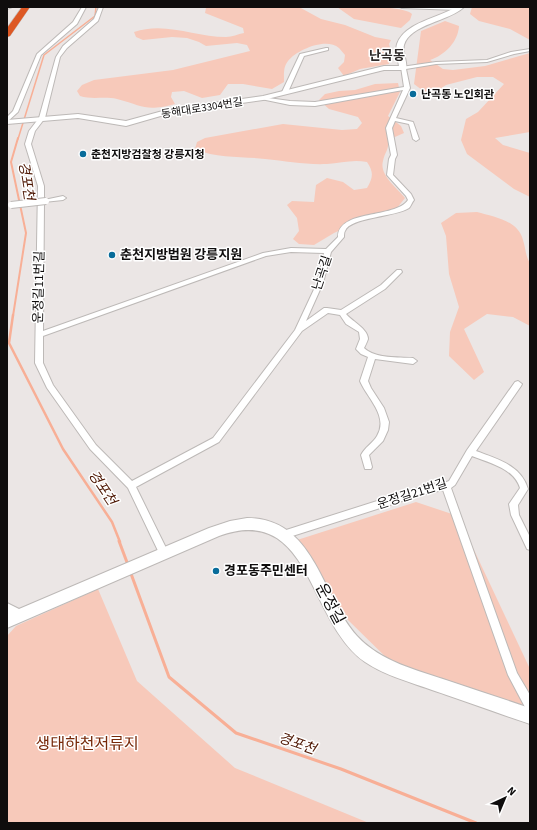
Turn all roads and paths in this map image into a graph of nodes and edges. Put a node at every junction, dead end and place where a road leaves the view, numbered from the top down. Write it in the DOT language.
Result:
graph roads {
  1 [pos="21,7"];
  2 [pos="26,7"];
  3 [pos="84,7"];
  4 [pos="101,7"];
  5 [pos="402,7"];
  6 [pos="459,8"];
  7 [pos="7,26"];
  8 [pos="7,34"];
  9 [pos="326,49"];
  10 [pos="530,50"];
  11 [pos="403,68"];
  12 [pos="407,88"];
  13 [pos="285,92"];
  14 [pos="263,98"];
  15 [pos="409,115"];
  16 [pos="42,118"];
  17 [pos="393,119"];
  18 [pos="9,121"];
  19 [pos="406,121"];
  20 [pos="416,138"];
  21 [pos="63,198"];
  22 [pos="9,205"];
  23 [pos="328,251"];
  24 [pos="399,272"];
  25 [pos="342,313"];
  26 [pos="298,331"];
  27 [pos="38,335"];
  28 [pos="372,356"];
  29 [pos="413,361"];
  30 [pos="518,384"];
  31 [pos="470,452"];
  32 [pos="368,467"];
  33 [pos="131,486"];
  34 [pos="446,486"];
  35 [pos="283,535"];
  36 [pos="530,546"];
  37 [pos="160,555"];
  38 [pos="10,618"];
  39 [pos="530,705"];
  40 [pos="530,716"];
  1 -- 7 [label="highway"];
  2 -- 8 [label="highway"];
  3 -- 18 [label="street"];
  4 -- 16 [label="street, 운정길11번길"];
  5 -- 6 [label="street"];
  6 -- 11 [label="street"];
  9 -- 13 [label="street"];
  10 -- 11 [label="street"];
  11 -- 12 [label="street"];
  11 -- 13 [label="street, 동해대로3304번길"];
  12 -- 14 [label="street"];
  12 -- 17 [label="street, 난곡길"];
  13 -- 14 [label="street, 동해대로3304번길"];
  14 -- 16 [label="street, 동해대로3304번길"];
  15 -- 19 [label="street"];
  16 -- 18 [label="street, 동해대로3304번길"];
  16 -- 27 [label="street, 운정길11번길"];
  17 -- 19 [label="street"];
  17 -- 23 [label="street, 난곡길"];
  19 -- 20 [label="street"];
  21 -- 22 [label="street, bridge"];
  23 -- 26 [label="street, 난곡길"];
  23 -- 27 [label="street"];
  24 -- 25 [label="street"];
  25 -- 26 [label="street"];
  25 -- 28 [label="street"];
  26 -- 33 [label="street, 난곡길"];
  27 -- 33 [label="street, 운정길11번길"];
  28 -- 29 [label="street"];
  28 -- 32 [label="street"];
  30 -- 31 [label="street, 운정길21번길"];
  31 -- 34 [label="street, 운정길21번길"];
  31 -- 36 [label="street"];
  33 -- 37 [label="street, 운정길11번길"];
  34 -- 35 [label="street, 운정길21번길"];
  34 -- 39 [label="street"];
  35 -- 37 [label="street, 운정길"];
  35 -- 40 [label="street, 운정길"];
  37 -- 38 [label="street, 운정길"];
}
